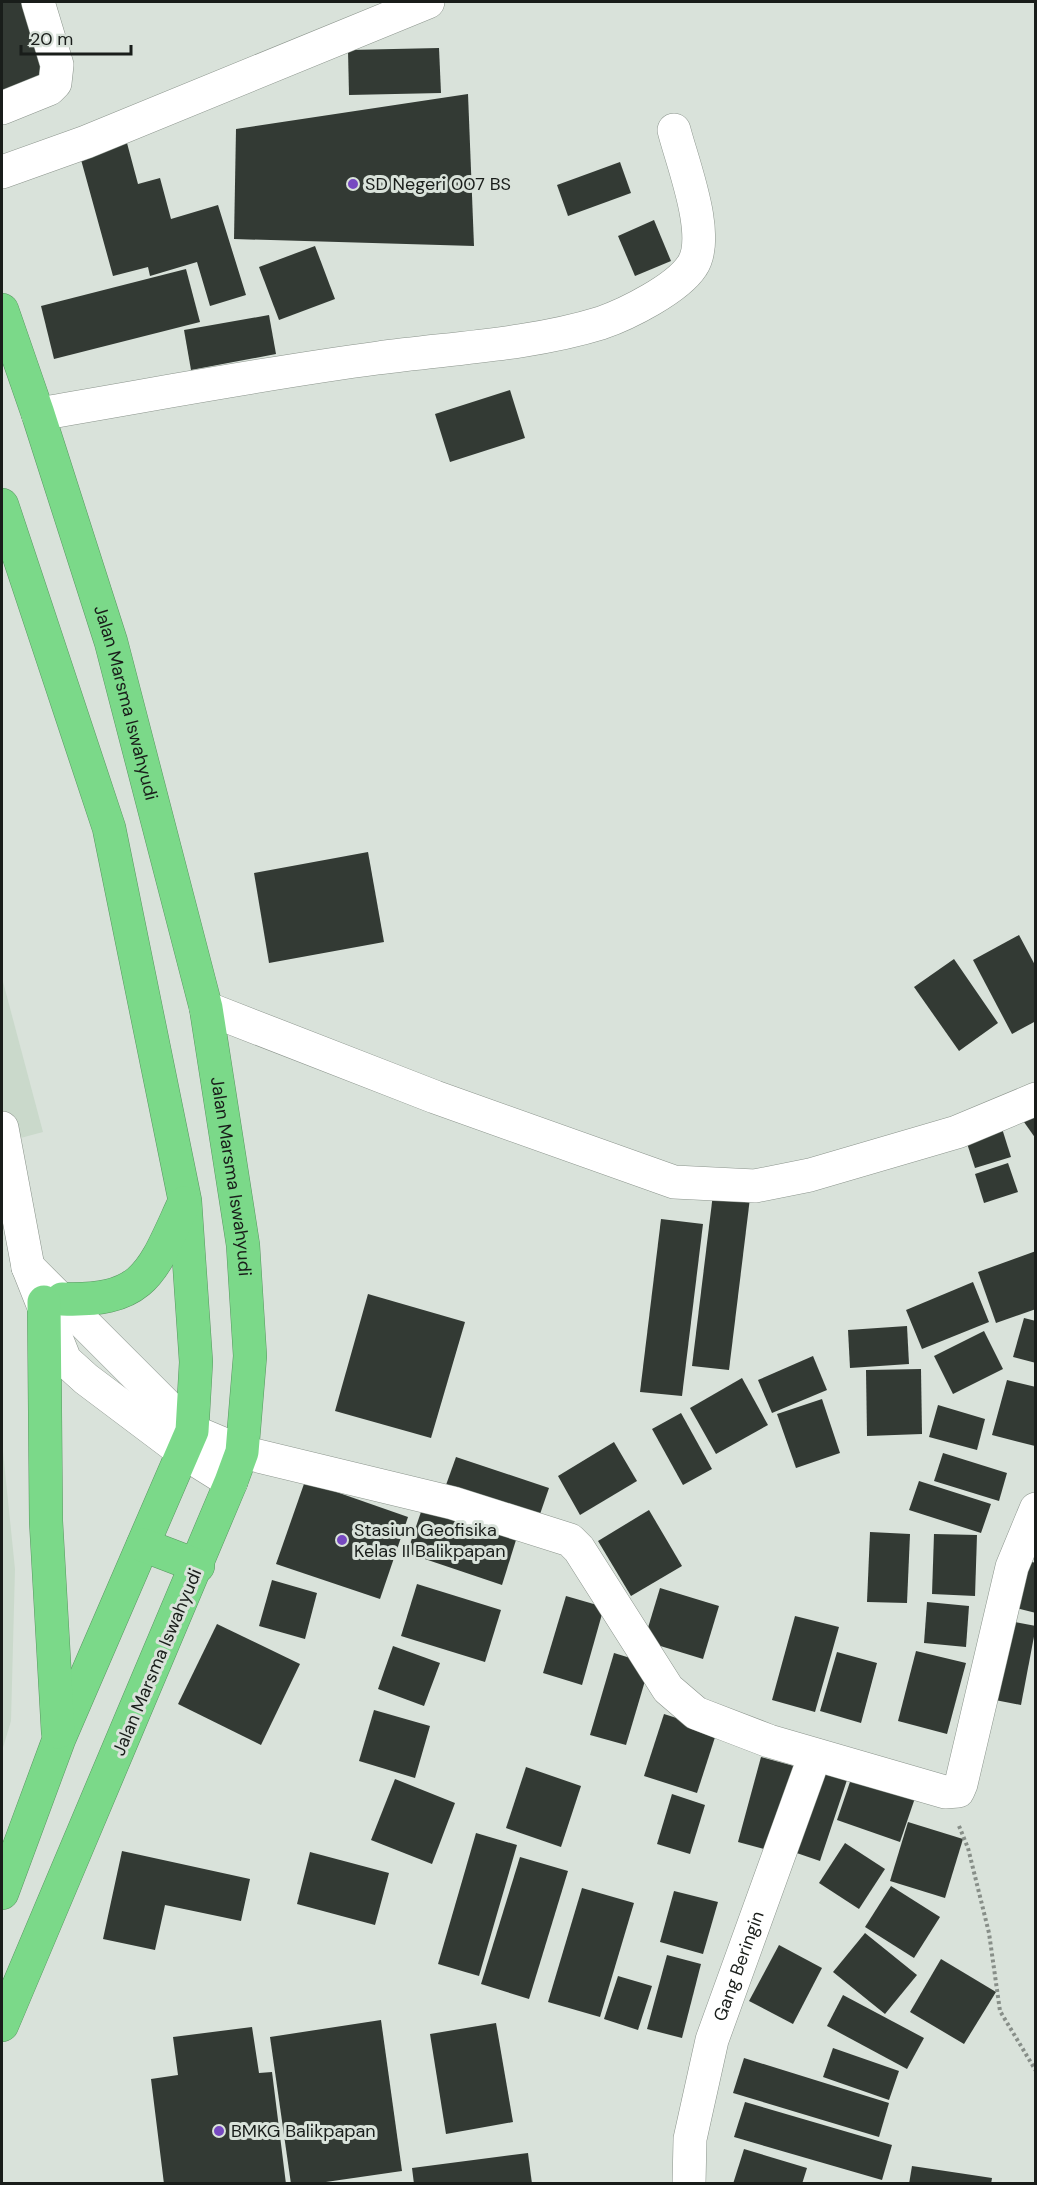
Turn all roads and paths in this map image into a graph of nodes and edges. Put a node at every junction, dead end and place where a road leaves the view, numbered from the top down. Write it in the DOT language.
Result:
graph roads {
  1 [pos="38,2"];
  2 [pos="428,2"];
  3 [pos="2,108"];
  4 [pos="674,130"];
  5 [pos="2,172"];
  6 [pos="2,310"];
  7 [pos="38,414"];
  8 [pos="2,505"];
  9 [pos="206,1008"];
  10 [pos="1035,1099"];
  11 [pos="2,1128"];
  12 [pos="185,1201"];
  13 [pos="53,1301"];
  14 [pos="188,1441"];
  15 [pos="237,1467"];
  16 [pos="1035,1509"];
  17 [pos="143,1545"];
  18 [pos="198,1566"];
  19 [pos="59,1739"];
  20 [pos="815,1755"];
  21 [pos="945,1792"];
  22 [pos="2,1893"];
  23 [pos="2,2025"];
  24 [pos="1035,2071"];
  25 [pos="689,2184"];
  1 -- 3 [label="street"];
  2 -- 5 [label="street"];
  4 -- 7 [label="street"];
  6 -- 7 [label="highway, Jalan Marsma Iswahyudi"];
  7 -- 9 [label="highway, Jalan Marsma Iswahyudi"];
  8 -- 12 [label="highway"];
  9 -- 10 [label="street"];
  9 -- 15 [label="highway, Jalan Marsma Iswahyudi"];
  11 -- 13 [label="street"];
  12 -- 13 [label="highway"];
  12 -- 14 [label="highway"];
  13 -- 14 [label="street"];
  13 -- 19 [label="highway"];
  14 -- 15 [label="street"];
  14 -- 17 [label="highway"];
  15 -- 18 [label="highway, Jalan Marsma Iswahyudi"];
  15 -- 20 [label="street"];
  16 -- 21 [label="street"];
  17 -- 18 [label="highway"];
  17 -- 19 [label="highway"];
  18 -- 23 [label="highway, Jalan Marsma Iswahyudi"];
  19 -- 22 [label="highway"];
  20 -- 21 [label="street"];
  20 -- 25 [label="street, Gang Beringin"];
  21 -- 24 [label="path"];
}
